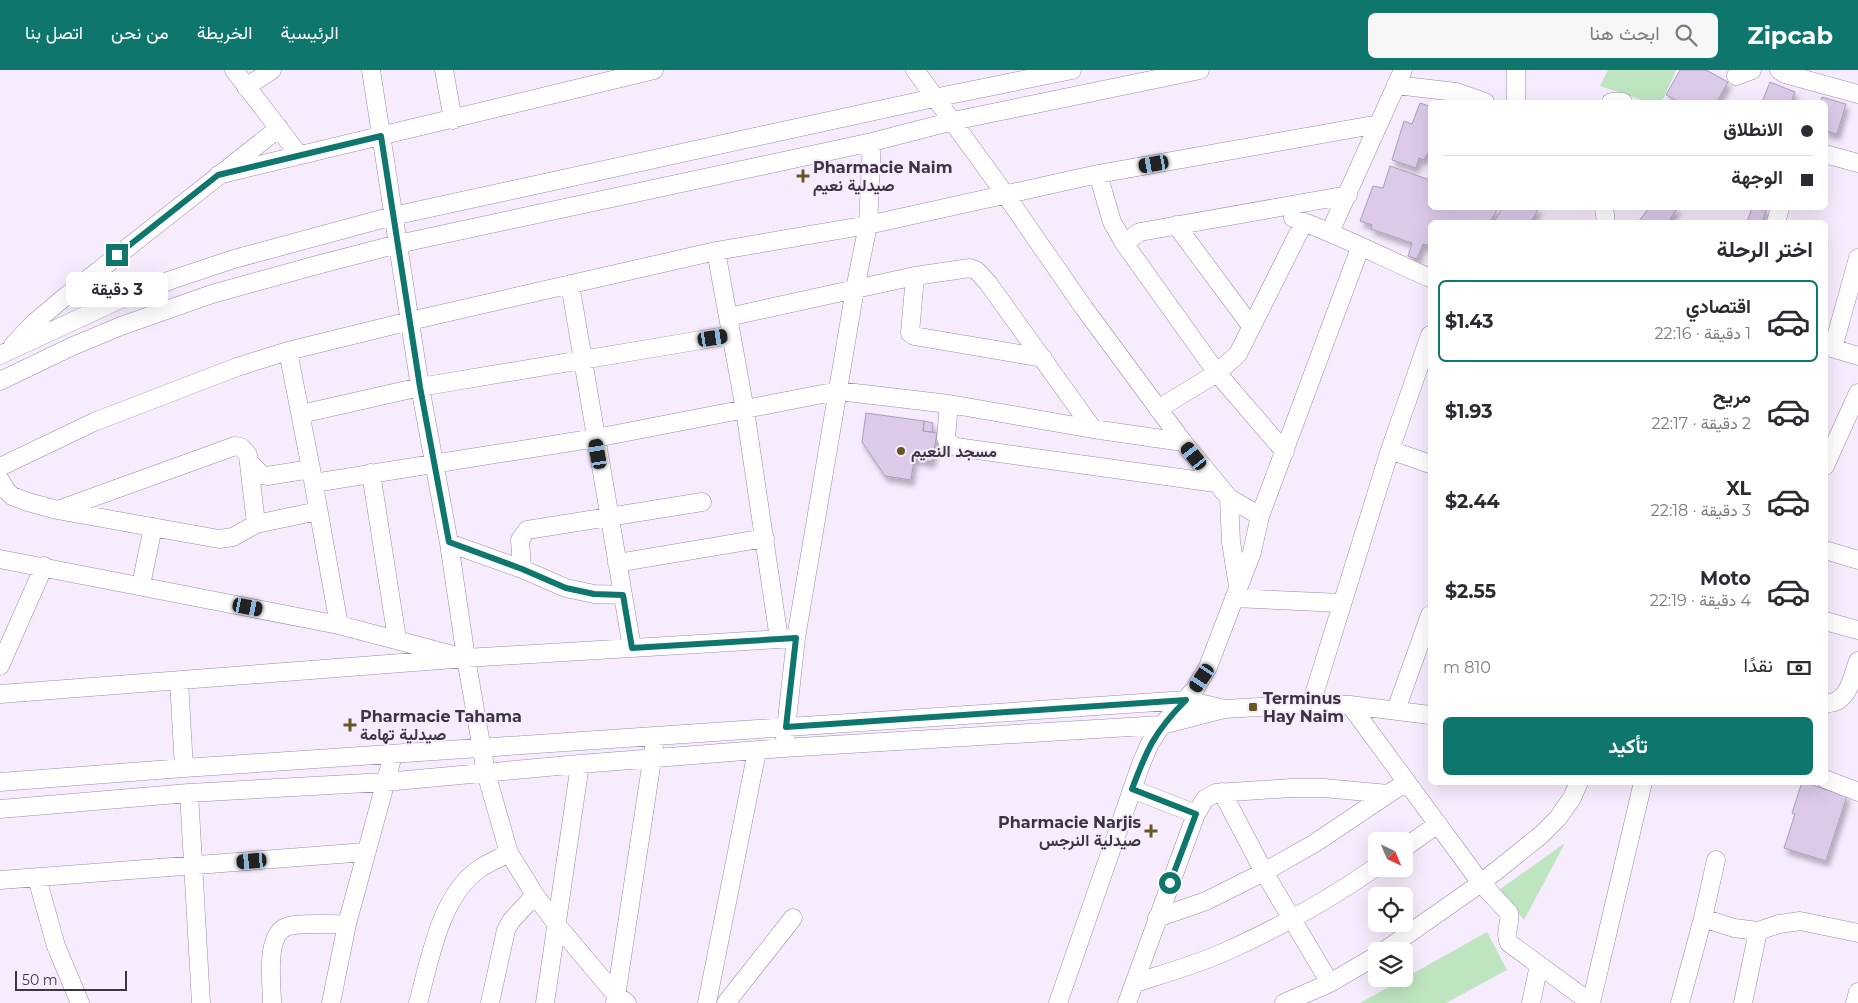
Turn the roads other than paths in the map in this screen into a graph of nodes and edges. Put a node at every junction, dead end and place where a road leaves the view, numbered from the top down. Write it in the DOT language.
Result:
graph roads {
  1 [pos="234,70"];
  2 [pos="272,70"];
  3 [pos="371,70"];
  4 [pos="444,70"];
  5 [pos="654,70"];
  6 [pos="915,70"];
  7 [pos="1072,70"];
  8 [pos="1200,70"];
  9 [pos="1516,70"];
  10 [pos="1779,70"];
  11 [pos="1810,75"];
  12 [pos="599,76"];
  13 [pos="1399,77"];
  14 [pos="246,86"];
  15 [pos="1858,94"];
  16 [pos="934,98"];
  17 [pos="1479,100"];
  18 [pos="1516,100"];
  19 [pos="453,120"];
  20 [pos="953,122"];
  21 [pos="1379,124"];
  22 [pos="279,128"];
  23 [pos="381,136"];
  24 [pos="872,142"];
  25 [pos="299,155"];
  26 [pos="1828,155"];
  27 [pos="1858,163"];
  28 [pos="1098,174"];
  29 [pos="218,175"];
  30 [pos="1005,194"];
  31 [pos="1348,195"];
  32 [pos="1270,209"];
  33 [pos="393,216"];
  34 [pos="1304,222"];
  35 [pos="868,225"];
  36 [pos="1176,225"];
  37 [pos="1330,232"];
  38 [pos="1124,243"];
  39 [pos="398,244"];
  40 [pos="1360,248"];
  41 [pos="716,251"];
  42 [pos="1858,258"];
  43 [pos="915,276"];
  44 [pos="1428,277"];
  45 [pos="570,284"];
  46 [pos="855,288"];
  47 [pos="728,317"];
  48 [pos="410,321"];
  49 [pos="1252,326"];
  50 [pos="731,336"];
  51 [pos="1428,341"];
  52 [pos="1829,347"];
  53 [pos="288,351"];
  54 [pos="4,353"];
  55 [pos="1858,356"];
  56 [pos="1043,358"];
  57 [pos="584,360"];
  58 [pos="1217,373"];
  59 [pos="0,381"];
  60 [pos="420,387"];
  61 [pos="838,392"];
  62 [pos="1858,393"];
  63 [pos="949,404"];
  64 [pos="1158,409"];
  65 [pos="745,410"];
  66 [pos="301,414"];
  67 [pos="1094,429"];
  68 [pos="596,438"];
  69 [pos="1183,442"];
  70 [pos="1390,450"];
  71 [pos="1285,452"];
  72 [pos="1828,459"];
  73 [pos="249,462"];
  74 [pos="434,462"];
  75 [pos="1428,463"];
  76 [pos="0,467"];
  77 [pos="371,473"];
  78 [pos="313,476"];
  79 [pos="0,480"];
  80 [pos="1216,484"];
  81 [pos="1229,498"];
  82 [pos="702,502"];
  83 [pos="57,510"];
  84 [pos="318,511"];
  85 [pos="1260,516"];
  86 [pos="609,518"];
  87 [pos="256,524"];
  88 [pos="153,527"];
  89 [pos="765,538"];
  90 [pos="449,542"];
  91 [pos="1828,551"];
  92 [pos="0,559"];
  93 [pos="1858,560"];
  94 [pos="618,564"];
  95 [pos="44,566"];
  96 [pos="522,569"];
  97 [pos="141,585"];
  98 [pos="1236,592"];
  99 [pos="623,595"];
  100 [pos="1342,603"];
  101 [pos="1428,621"];
  102 [pos="1828,622"];
  103 [pos="339,625"];
  104 [pos="1858,630"];
  105 [pos="788,638"];
  106 [pos="397,640"];
  107 [pos="632,648"];
  108 [pos="466,658"];
  109 [pos="1858,661"];
  110 [pos="0,666"];
  111 [pos="179,681"];
  112 [pos="0,694"];
  113 [pos="1186,700"];
  114 [pos="1828,703"];
  115 [pos="1310,704"];
  116 [pos="1350,705"];
  117 [pos="1224,709"];
  118 [pos="1396,710"];
  119 [pos="1428,715"];
  120 [pos="1162,725"];
  121 [pos="786,727"];
  122 [pos="656,735"];
  123 [pos="481,748"];
  124 [pos="783,748"];
  125 [pos="757,751"];
  126 [pos="393,755"];
  127 [pos="653,758"];
  128 [pos="580,764"];
  129 [pos="184,768"];
  130 [pos="486,773"];
  131 [pos="1828,780"];
  132 [pos="0,782"];
  133 [pos="385,782"];
  134 [pos="1407,782"];
  135 [pos="1578,785"];
  136 [pos="1642,785"];
  137 [pos="1132,789"];
  138 [pos="1222,792"];
  139 [pos="1858,792"];
  140 [pos="189,793"];
  141 [pos="1388,794"];
  142 [pos="0,809"];
  143 [pos="1196,814"];
  144 [pos="1438,824"];
  145 [pos="1413,842"];
  146 [pos="366,852"];
  147 [pos="509,852"];
  148 [pos="1716,860"];
  149 [pos="194,866"];
  150 [pos="1264,872"];
  151 [pos="1368,873"];
  152 [pos="37,878"];
  153 [pos="0,880"];
  154 [pos="1481,883"];
  155 [pos="535,896"];
  156 [pos="794,918"];
  157 [pos="1157,918"];
  158 [pos="1703,918"];
  159 [pos="1291,919"];
  160 [pos="347,924"];
  161 [pos="557,925"];
  162 [pos="1758,931"];
  163 [pos="1858,933"];
  164 [pos="1397,942"];
  165 [pos="1368,961"];
  166 [pos="1540,965"];
  167 [pos="1134,983"];
  168 [pos="1330,983"];
  169 [pos="1858,992"];
  170 [pos="619,1000"];
  171 [pos="80,1003"];
  172 [pos="201,1003"];
  173 [pos="272,1003"];
  174 [pos="331,1003"];
  175 [pos="418,1003"];
  176 [pos="490,1003"];
  177 [pos="545,1003"];
  178 [pos="707,1003"];
  179 [pos="726,1003"];
  180 [pos="1058,1003"];
  181 [pos="1127,1003"];
  182 [pos="1284,1003"];
  183 [pos="1531,1003"];
  184 [pos="1591,1003"];
  185 [pos="1680,1003"];
  186 [pos="1743,1003"];
  187 [pos="1855,1003"];
  1 -- 14 [label="street"];
  2 -- 14 [label="street"];
  3 -- 23 [label="street"];
  4 -- 19 [label="street"];
  5 -- 12 [label="street"];
  6 -- 16 [label="street"];
  7 -- 16 [label="street"];
  8 -- 20 [label="street"];
  9 -- 18 [label="street"];
  10 -- 11 [label="street"];
  11 -- 15 [label="street"];
  12 -- 19 [label="street"];
  13 -- 17 [label="street"];
  13 -- 21 [label="street"];
  14 -- 22 [label="street"];
  16 -- 20 [label="street"];
  16 -- 33 [label="street"];
  19 -- 23 [label="street"];
  20 -- 24 [label="street"];
  20 -- 30 [label="street"];
  21 -- 28 [label="street"];
  21 -- 31 [label="street"];
  22 -- 25 [label="street"];
  22 -- 29 [label="street"];
  23 -- 25 [label="street"];
  23 -- 33 [label="street"];
  24 -- 35 [label="street"];
  24 -- 39 [label="street"];
  25 -- 29 [label="street"];
  26 -- 27 [label="street"];
  28 -- 30 [label="street"];
  28 -- 38 [label="street"];
  29 -- 54 [label="street"];
  30 -- 35 [label="street"];
  30 -- 64 [label="street"];
  31 -- 32 [label="street"];
  31 -- 37 [label="street"];
  32 -- 34 [label="street"];
  32 -- 36 [label="street"];
  33 -- 39 [label="street"];
  33 -- 54 [label="street"];
  34 -- 37 [label="street"];
  34 -- 49 [label="street"];
  35 -- 41 [label="street"];
  35 -- 46 [label="street"];
  36 -- 38 [label="street"];
  36 -- 49 [label="street"];
  37 -- 40 [label="street"];
  38 -- 58 [label="street"];
  39 -- 48 [label="street"];
  39 -- 59 [label="street"];
  40 -- 44 [label="street"];
  40 -- 71 [label="street"];
  41 -- 45 [label="street"];
  41 -- 47 [label="street"];
  42 -- 52 [label="street"];
  43 -- 46 [label="street"];
  43 -- 56 [label="street"];
  43 -- 56 [label="street"];
  45 -- 48 [label="street"];
  45 -- 57 [label="street"];
  46 -- 47 [label="street"];
  46 -- 61 [label="street"];
  47 -- 50 [label="street"];
  48 -- 53 [label="street"];
  48 -- 60 [label="street"];
  49 -- 58 [label="street"];
  50 -- 57 [label="street"];
  50 -- 65 [label="street"];
  51 -- 70 [label="street"];
  52 -- 55 [label="street"];
  53 -- 66 [label="street"];
  53 -- 76 [label="street"];
  56 -- 67 [label="street"];
  57 -- 60 [label="street"];
  57 -- 68 [label="street"];
  58 -- 64 [label="street"];
  58 -- 71 [label="street"];
  60 -- 66 [label="street"];
  60 -- 74 [label="street"];
  61 -- 63 [label="street"];
  61 -- 65 [label="street"];
  61 -- 105 [label="street"];
  62 -- 72 [label="street"];
  63 -- 67 [label="street"];
  63 -- 80 [label="street"];
  64 -- 69 [label="street"];
  65 -- 68 [label="street"];
  65 -- 89 [label="street"];
  66 -- 78 [label="street"];
  67 -- 69 [label="street"];
  68 -- 74 [label="street"];
  68 -- 86 [label="street"];
  69 -- 80 [label="street"];
  70 -- 75 [label="street"];
  70 -- 100 [label="street"];
  71 -- 85 [label="street"];
  73 -- 78 [label="street"];
  73 -- 83 [label="street"];
  73 -- 87 [label="street"];
  74 -- 77 [label="street"];
  74 -- 90 [label="street"];
  77 -- 78 [label="street"];
  77 -- 106 [label="street"];
  78 -- 84 [label="street"];
  79 -- 83 [label="street"];
  80 -- 81 [label="street"];
  81 -- 85 [label="street"];
  81 -- 98 [label="street"];
  82 -- 86 [label="street"];
  83 -- 88 [label="street"];
  84 -- 87 [label="street"];
  84 -- 103 [label="street"];
  85 -- 98 [label="street"];
  86 -- 94 [label="street"];
  86 -- 96 [label="street"];
  87 -- 88 [label="street"];
  88 -- 97 [label="street"];
  89 -- 94 [label="street"];
  89 -- 105 [label="street"];
  90 -- 96 [label="street"];
  90 -- 108 [label="street"];
  91 -- 93 [label="street"];
  92 -- 95 [label="street"];
  94 -- 99 [label="street"];
  95 -- 97 [label="street"];
  95 -- 110 [label="street"];
  96 -- 99 [label="street"];
  97 -- 103 [label="street"];
  98 -- 100 [label="street"];
  98 -- 113 [label="street"];
  99 -- 107 [label="street"];
  100 -- 115 [label="street"];
  101 -- 118 [label="street"];
  102 -- 104 [label="street"];
  103 -- 106 [label="street"];
  105 -- 107 [label="street"];
  105 -- 121 [label="street"];
  106 -- 108 [label="street"];
  107 -- 108 [label="street"];
  108 -- 111 [label="street"];
  108 -- 123 [label="street"];
  109 -- 114 [label="street"];
  111 -- 112 [label="street"];
  111 -- 129 [label="street"];
  113 -- 117 [label="street"];
  113 -- 120 [label="street"];
  113 -- 121 [label="street"];
  115 -- 116 [label="street"];
  115 -- 117 [label="street"];
  116 -- 118 [label="street"];
  116 -- 134 [label="street"];
  117 -- 120 [label="street"];
  118 -- 119 [label="street"];
  120 -- 124 [label="street"];
  120 -- 137 [label="street"];
  121 -- 122 [label="street"];
  121 -- 124 [label="street"];
  122 -- 123 [label="street"];
  122 -- 127 [label="street"];
  123 -- 126 [label="street"];
  123 -- 130 [label="street"];
  124 -- 125 [label="street"];
  125 -- 127 [label="street"];
  125 -- 178 [label="street"];
  126 -- 129 [label="street"];
  126 -- 133 [label="street"];
  127 -- 128 [label="street"];
  127 -- 170 [label="street"];
  128 -- 130 [label="street"];
  128 -- 161 [label="street"];
  129 -- 132 [label="street"];
  130 -- 133 [label="street"];
  130 -- 147 [label="street"];
  131 -- 139 [label="street"];
  133 -- 140 [label="street"];
  133 -- 146 [label="street"];
  134 -- 141 [label="street"];
  134 -- 144 [label="street"];
  135 -- 154 [label="street"];
  136 -- 184 [label="street"];
  137 -- 143 [label="street"];
  137 -- 180 [label="street"];
  138 -- 141 [label="street"];
  138 -- 143 [label="street"];
  138 -- 150 [label="street"];
  140 -- 142 [label="street"];
  140 -- 149 [label="street"];
  141 -- 150 [label="street"];
  143 -- 157 [label="street"];
  144 -- 145 [label="street"];
  144 -- 154 [label="street"];
  146 -- 149 [label="street"];
  146 -- 160 [label="street"];
  147 -- 155 [label="street"];
  147 -- 175 [label="street"];
  148 -- 158 [label="street"];
  149 -- 152 [label="street"];
  149 -- 172 [label="street"];
  150 -- 157 [label="street"];
  150 -- 159 [label="street"];
  151 -- 159 [label="street"];
  152 -- 153 [label="street"];
  152 -- 171 [label="street"];
  154 -- 164 [label="street"];
  154 -- 166 [label="street"];
  155 -- 161 [label="street"];
  155 -- 176 [label="street"];
  156 -- 179 [label="street"];
  157 -- 167 [label="street"];
  158 -- 162 [label="street"];
  158 -- 185 [label="street"];
  159 -- 167 [label="street"];
  159 -- 168 [label="street"];
  160 -- 173 [label="street"];
  160 -- 174 [label="street"];
  161 -- 170 [label="street"];
  161 -- 177 [label="street"];
  162 -- 163 [label="street"];
  162 -- 186 [label="street"];
  165 -- 168 [label="street"];
  166 -- 183 [label="street"];
  166 -- 184 [label="street"];
  167 -- 181 [label="street"];
  168 -- 182 [label="street"];
  169 -- 187 [label="street"];
}
